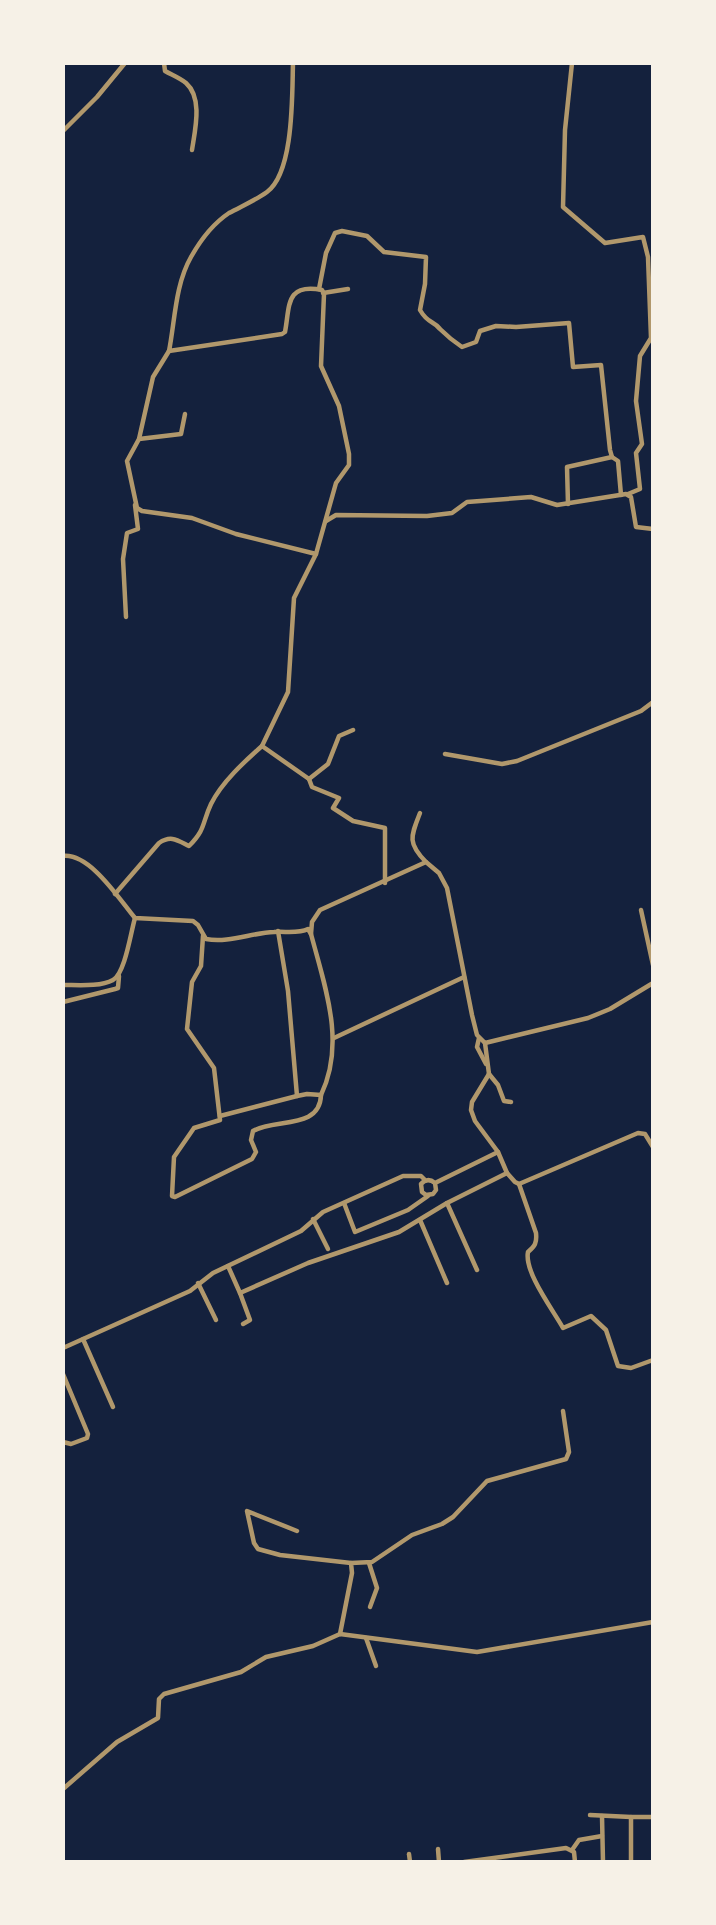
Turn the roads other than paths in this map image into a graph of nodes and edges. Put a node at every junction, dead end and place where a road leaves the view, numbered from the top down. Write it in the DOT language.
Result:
graph roads {
  1 [pos="125,63"];
  2 [pos="164,63"];
  3 [pos="293,63"];
  4 [pos="572,63"];
  5 [pos="63,131"];
  6 [pos="192,149"];
  7 [pos="348,289"];
  8 [pos="321,291"];
  9 [pos="169,351"];
  10 [pos="185,414"];
  11 [pos="139,439"];
  12 [pos="612,457"];
  13 [pos="628,494"];
  14 [pos="621,495"];
  15 [pos="134,501"];
  16 [pos="568,503"];
  17 [pos="326,521"];
  18 [pos="653,529"];
  19 [pos="316,554"];
  20 [pos="126,617"];
  21 [pos="653,702"];
  22 [pos="353,730"];
  23 [pos="262,746"];
  24 [pos="445,754"];
  25 [pos="309,779"];
  26 [pos="420,813"];
  27 [pos="63,856"];
  28 [pos="426,862"];
  29 [pos="385,883"];
  30 [pos="115,894"];
  31 [pos="641,910"];
  32 [pos="135,918"];
  33 [pos="278,931"];
  34 [pos="311,934"];
  35 [pos="203,936"];
  36 [pos="653,965"];
  37 [pos="119,975"];
  38 [pos="464,977"];
  39 [pos="653,984"];
  40 [pos="63,985"];
  41 [pos="63,1002"];
  42 [pos="334,1038"];
  43 [pos="479,1038"];
  44 [pos="485,1043"];
  45 [pos="489,1071"];
  46 [pos="297,1096"];
  47 [pos="321,1096"];
  48 [pos="511,1102"];
  49 [pos="220,1116"];
  50 [pos="653,1147"];
  51 [pos="498,1152"];
  52 [pos="507,1173"];
  53 [pos="425,1181"];
  54 [pos="435,1183"];
  55 [pos="519,1184"];
  56 [pos="428,1196"];
  57 [pos="344,1203"];
  58 [pos="447,1203"];
  59 [pos="313,1219"];
  60 [pos="420,1220"];
  61 [pos="328,1249"];
  62 [pos="228,1266"];
  63 [pos="477,1270"];
  64 [pos="198,1283"];
  65 [pos="447,1283"];
  66 [pos="240,1293"];
  67 [pos="216,1320"];
  68 [pos="243,1324"];
  69 [pos="83,1339"];
  70 [pos="63,1348"];
  71 [pos="653,1360"];
  72 [pos="63,1374"];
  73 [pos="113,1407"];
  74 [pos="563,1411"];
  75 [pos="63,1442"];
  76 [pos="297,1531"];
  77 [pos="351,1563"];
  78 [pos="369,1563"];
  79 [pos="370,1607"];
  80 [pos="653,1622"];
  81 [pos="340,1634"];
  82 [pos="366,1637"];
  83 [pos="376,1666"];
  84 [pos="63,1789"];
  85 [pos="590,1815"];
  86 [pos="603,1816"];
  87 [pos="631,1817"];
  88 [pos="653,1817"];
  89 [pos="602,1836"];
  90 [pos="438,1849"];
  91 [pos="572,1850"];
  92 [pos="409,1854"];
  93 [pos="410,1862"];
  94 [pos="439,1862"];
  95 [pos="464,1862"];
  96 [pos="575,1862"];
  97 [pos="603,1862"];
  98 [pos="632,1862"];
  1 -- 5 [label="street"];
  2 -- 6 [label="street"];
  3 -- 9 [label="street"];
  4 -- 13 [label="street"];
  7 -- 8 [label="street"];
  8 -- 9 [label="street"];
  8 -- 12 [label="street"];
  8 -- 17 [label="street"];
  9 -- 11 [label="street"];
  10 -- 11 [label="street"];
  11 -- 15 [label="street"];
  12 -- 14 [label="street"];
  12 -- 16 [label="street"];
  13 -- 14 [label="street"];
  13 -- 18 [label="street"];
  14 -- 16 [label="street"];
  15 -- 19 [label="street"];
  15 -- 20 [label="street"];
  16 -- 17 [label="street"];
  17 -- 19 [label="street"];
  19 -- 23 [label="street"];
  21 -- 24 [label="street"];
  22 -- 25 [label="street"];
  23 -- 25 [label="street"];
  23 -- 30 [label="street"];
  25 -- 29 [label="street"];
  26 -- 28 [label="street"];
  27 -- 30 [label="street"];
  28 -- 29 [label="street"];
  28 -- 38 [label="street"];
  29 -- 34 [label="street"];
  30 -- 32 [label="street"];
  31 -- 36 [label="street"];
  32 -- 35 [label="street"];
  32 -- 37 [label="street"];
  33 -- 34 [label="street"];
  33 -- 35 [label="street"];
  33 -- 46 [label="street"];
  34 -- 42 [label="street"];
  35 -- 49 [label="street"];
  37 -- 40 [label="street"];
  37 -- 41 [label="street"];
  38 -- 42 [label="street"];
  38 -- 43 [label="street"];
  39 -- 44 [label="street"];
  42 -- 47 [label="street"];
  43 -- 44 [label="street"];
  43 -- 45 [label="street"];
  44 -- 45 [label="street"];
  45 -- 48 [label="street"];
  45 -- 51 [label="street"];
  46 -- 47 [label="street"];
  46 -- 49 [label="street"];
  47 -- 49 [label="street"];
  50 -- 55 [label="street"];
  51 -- 52 [label="street"];
  51 -- 54 [label="street"];
  52 -- 55 [label="street"];
  52 -- 58 [label="street"];
  53 -- 54 [label="street"];
  53 -- 56 [label="street"];
  53 -- 57 [label="street"];
  54 -- 56 [label="street"];
  55 -- 71 [label="street"];
  56 -- 57 [label="street"];
  57 -- 59 [label="street"];
  58 -- 60 [label="street"];
  58 -- 63 [label="street"];
  59 -- 61 [label="street"];
  59 -- 62 [label="street"];
  60 -- 65 [label="street"];
  60 -- 66 [label="street"];
  62 -- 64 [label="street"];
  62 -- 66 [label="street"];
  64 -- 67 [label="street"];
  64 -- 69 [label="street"];
  66 -- 68 [label="street"];
  69 -- 70 [label="street"];
  69 -- 73 [label="street"];
  72 -- 75 [label="street"];
  74 -- 78 [label="street"];
  76 -- 77 [label="street"];
  77 -- 78 [label="street"];
  77 -- 81 [label="street"];
  78 -- 79 [label="street"];
  80 -- 82 [label="street"];
  81 -- 82 [label="street"];
  81 -- 84 [label="street"];
  82 -- 83 [label="street"];
  85 -- 86 [label="street"];
  86 -- 87 [label="street"];
  86 -- 89 [label="street"];
  87 -- 88 [label="street"];
  87 -- 98 [label="street"];
  89 -- 91 [label="street"];
  89 -- 97 [label="street"];
  90 -- 94 [label="street"];
  91 -- 95 [label="street"];
  91 -- 96 [label="street"];
  92 -- 93 [label="street"];
}
